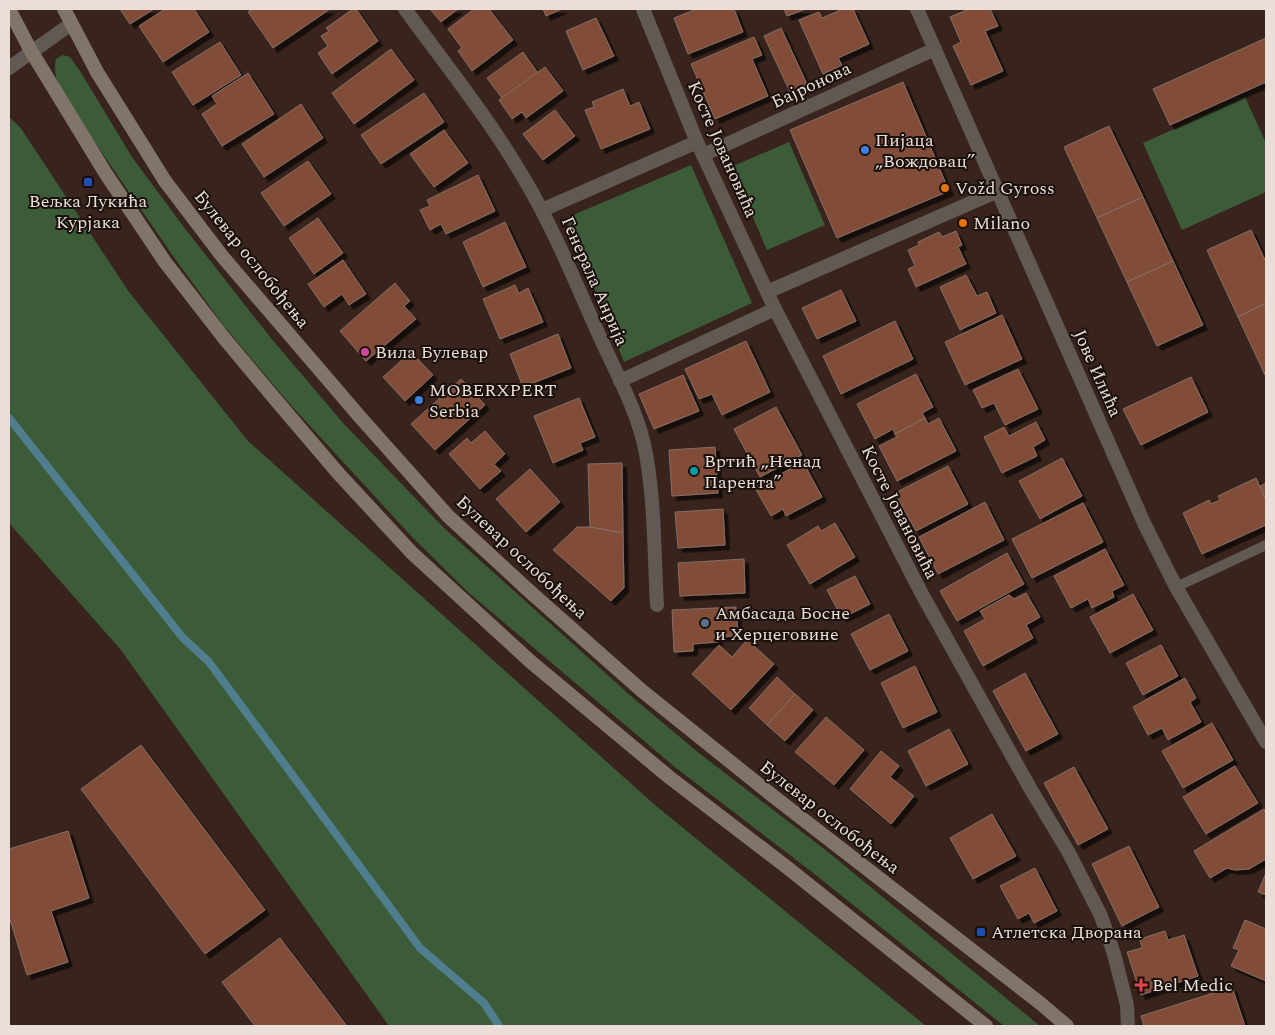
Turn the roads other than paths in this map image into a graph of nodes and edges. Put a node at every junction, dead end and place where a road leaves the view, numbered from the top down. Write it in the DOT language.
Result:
graph roads {
  1 [pos="9,9"];
  2 [pos="64,9"];
  3 [pos="405,9"];
  4 [pos="643,9"];
  5 [pos="917,9"];
  6 [pos="71,24"];
  7 [pos="935,49"];
  8 [pos="31,51"];
  9 [pos="9,68"];
  10 [pos="700,148"];
  11 [pos="998,192"];
  12 [pos="542,210"];
  13 [pos="767,292"];
  14 [pos="775,309"];
  15 [pos="620,381"];
  16 [pos="1266,546"];
  17 [pos="1176,587"];
  18 [pos="656,605"];
  19 [pos="1266,742"];
  20 [pos="986,1026"];
  21 [pos="1067,1026"];
  22 [pos="1128,1026"];
  1 -- 8 [label="main road"];
  2 -- 6 [label="main road, Булевар ослобођења"];
  3 -- 12 [label="street, Генерала Анрија"];
  4 -- 10 [label="street, Косте Јовановића"];
  5 -- 7 [label="street, Јове Илића"];
  6 -- 8 [label="street"];
  6 -- 21 [label="main road, Булевар ослобођења"];
  7 -- 10 [label="street, Бајронова"];
  7 -- 11 [label="street, Јове Илића"];
  8 -- 9 [label="street"];
  8 -- 20 [label="main road"];
  10 -- 12 [label="street, Бајронова"];
  10 -- 13 [label="street, Косте Јовановића"];
  11 -- 13 [label="street"];
  11 -- 17 [label="street, Јове Илића"];
  12 -- 15 [label="street, Генерала Анрија"];
  13 -- 14 [label="street, Косте Јовановића"];
  14 -- 15 [label="street"];
  14 -- 22 [label="street, Косте Јовановића"];
  15 -- 18 [label="street, Генерала Анрија"];
  16 -- 17 [label="lane"];
  17 -- 19 [label="street, Јове Илића"];
}
